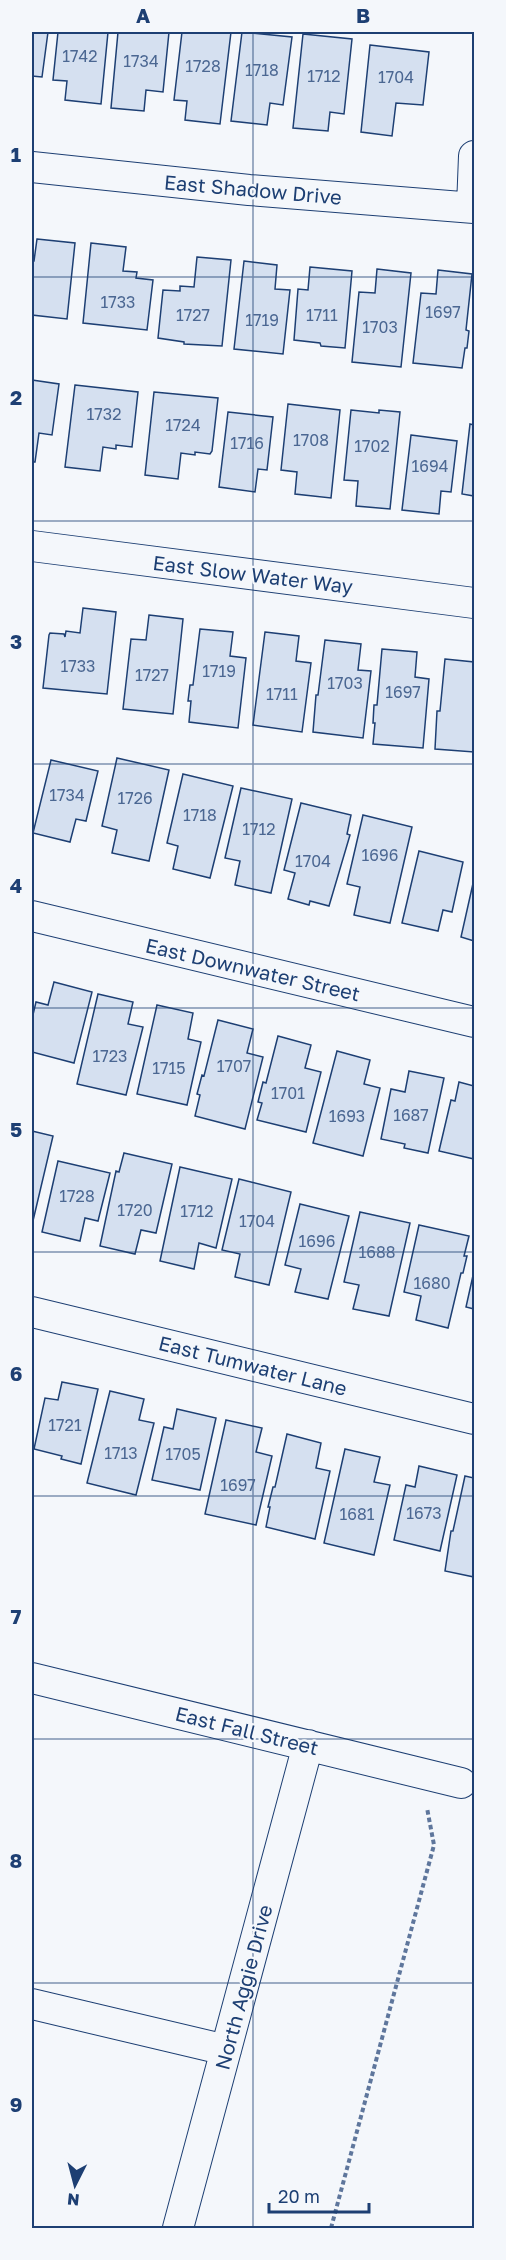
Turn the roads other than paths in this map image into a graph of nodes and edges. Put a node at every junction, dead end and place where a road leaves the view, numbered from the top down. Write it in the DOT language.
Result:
graph roads {
  1 [pos="474,156"];
  2 [pos="32,167"];
  3 [pos="473,208"];
  4 [pos="32,546"];
  5 [pos="474,603"];
  6 [pos="32,916"];
  7 [pos="474,1022"];
  8 [pos="32,1312"];
  9 [pos="474,1419"];
  10 [pos="32,1678"];
  11 [pos="308,1745"];
  12 [pos="462,1784"];
  13 [pos="32,2004"];
  14 [pos="226,2050"];
  15 [pos="177,2229"];
  1 -- 3 [label="street"];
  2 -- 3 [label="street, East Shadow Drive"];
  4 -- 5 [label="street, East Slow Water Way"];
  6 -- 7 [label="street, East Downwater Street"];
  8 -- 9 [label="street, East Tumwater Lane"];
  10 -- 11 [label="street, East Fall Street"];
  11 -- 12 [label="street, East Fall Street"];
  11 -- 14 [label="street, North Aggie Drive"];
  13 -- 14 [label="street"];
  14 -- 15 [label="street, North Aggie Drive"];
}
